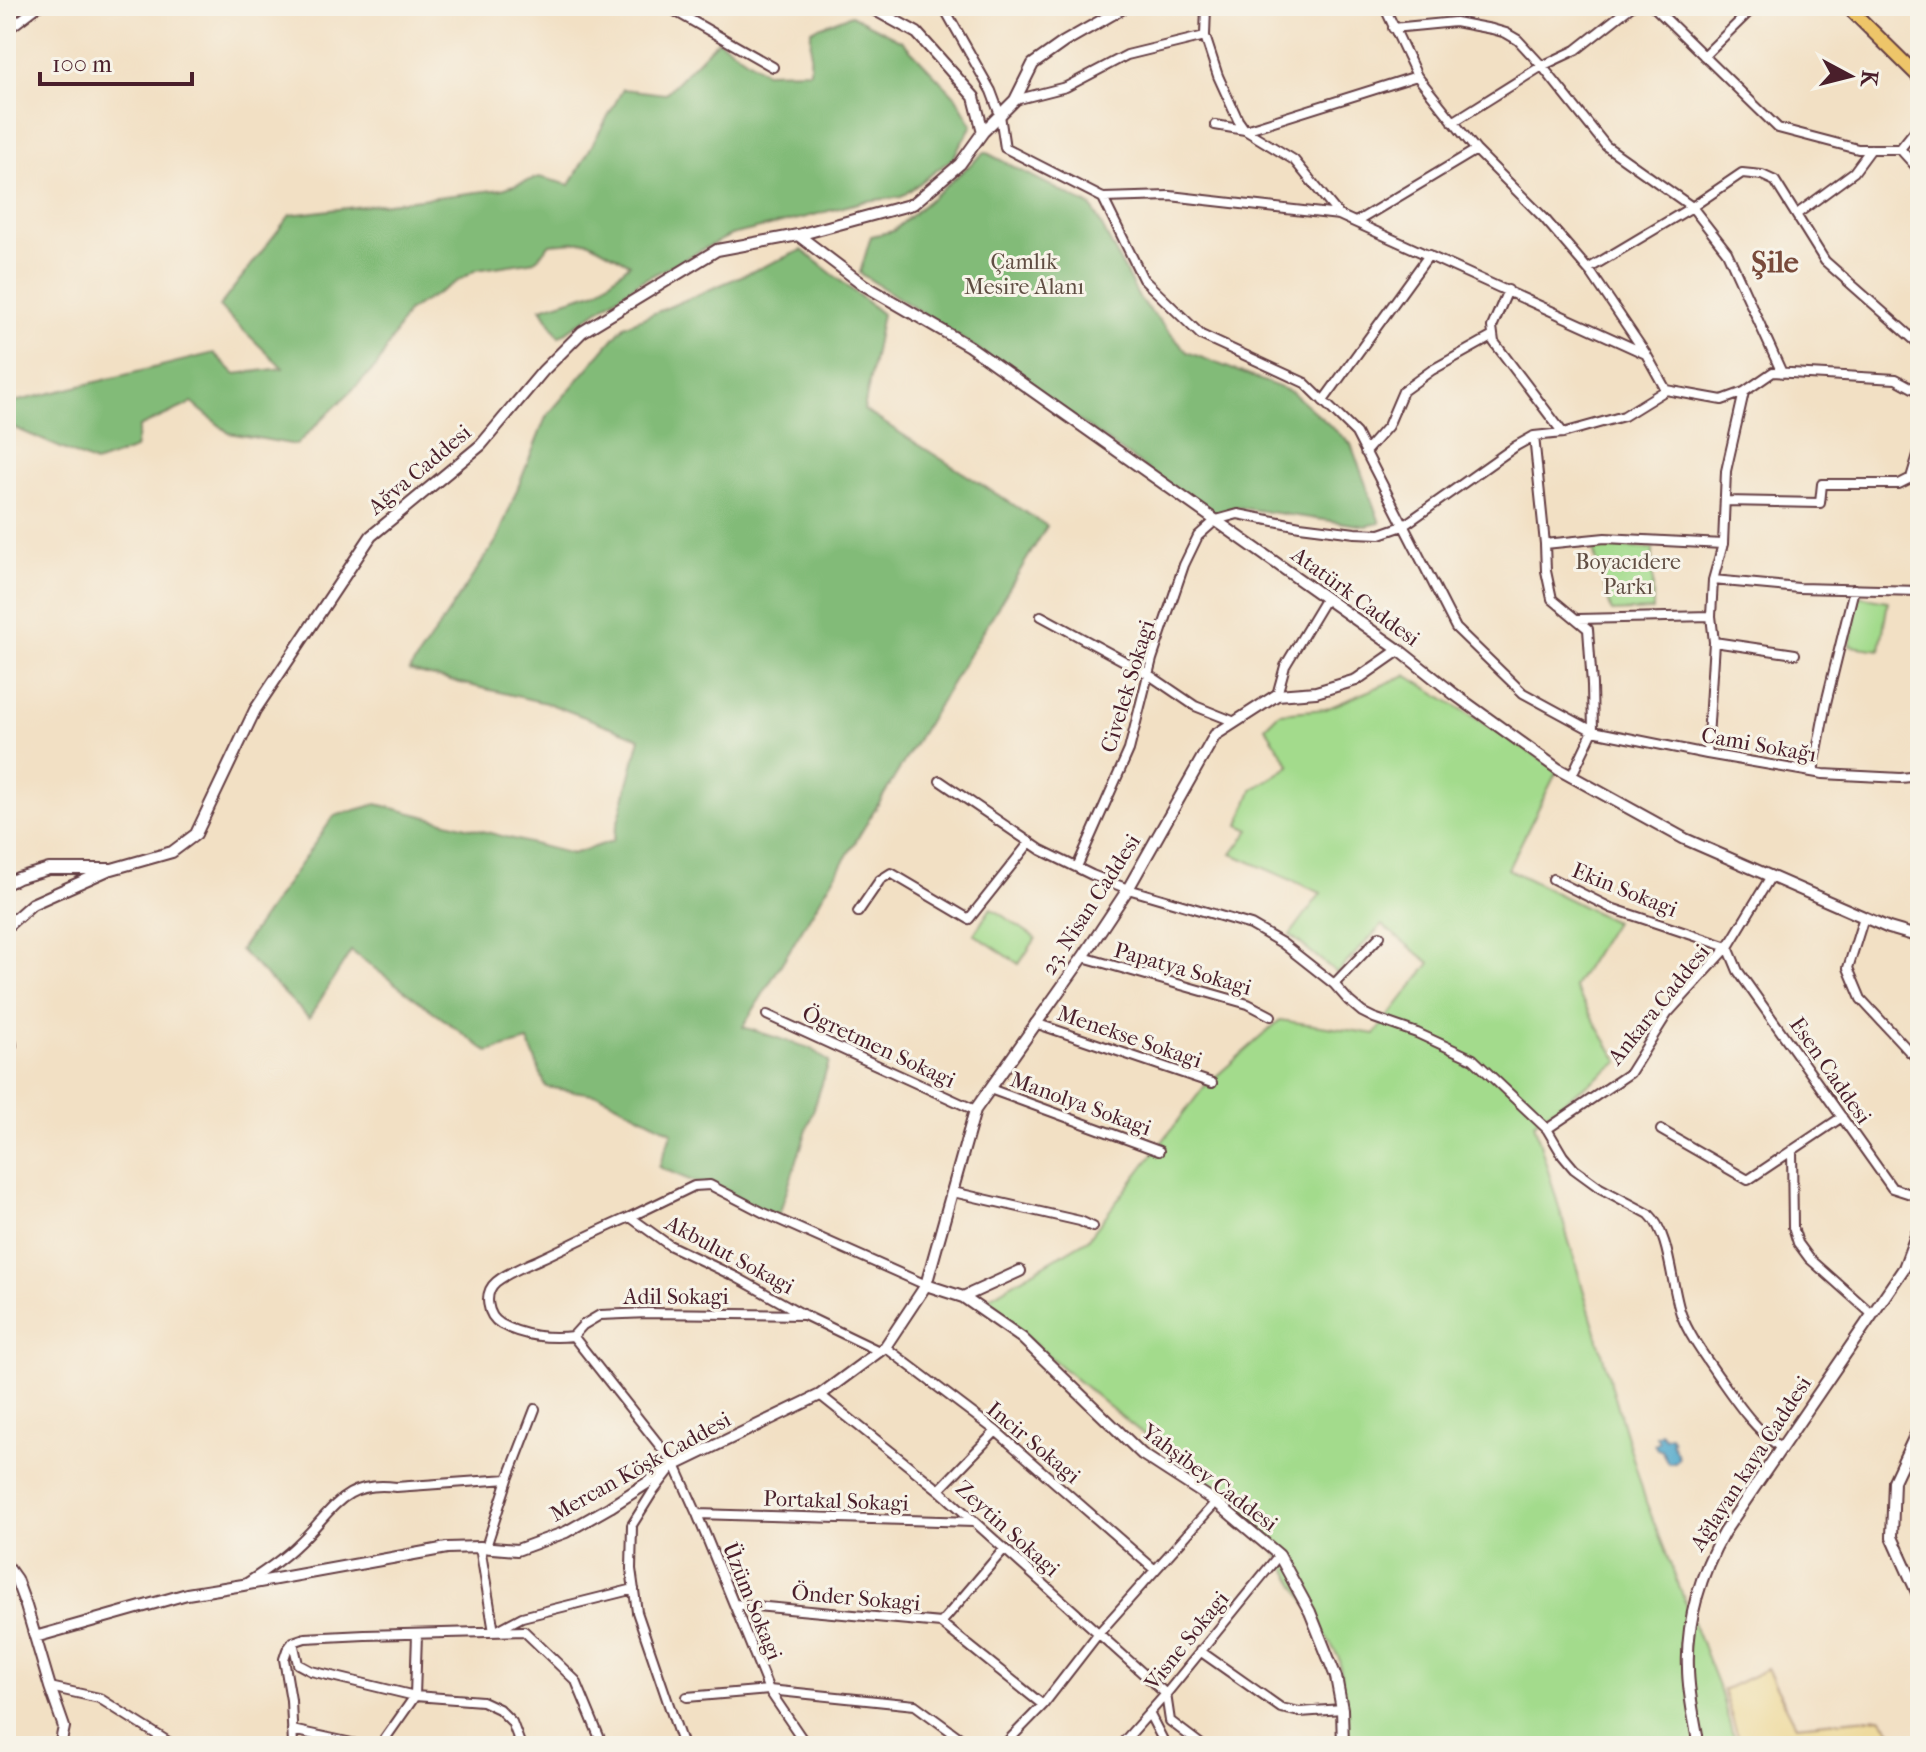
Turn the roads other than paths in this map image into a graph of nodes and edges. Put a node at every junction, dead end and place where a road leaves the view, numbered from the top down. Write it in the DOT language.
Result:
graph roads {
  1 [pos="39,6"];
  2 [pos="666,6"];
  3 [pos="868,6"];
  4 [pos="943,6"];
  5 [pos="1127,6"];
  6 [pos="1206,6"];
  7 [pos="1384,6"];
  8 [pos="1632,6"];
  9 [pos="1653,6"];
  10 [pos="1755,6"];
  11 [pos="1847,6"];
  12 [pos="1393,28"];
  13 [pos="6,31"];
  14 [pos="1205,36"];
  15 [pos="1704,56"];
  16 [pos="1542,66"];
  17 [pos="773,67"];
  18 [pos="1417,76"];
  19 [pos="1920,78"];
  20 [pos="1015,100"];
  21 [pos="1000,115"];
  22 [pos="1453,122"];
  23 [pos="1920,124"];
  24 [pos="1215,125"];
  25 [pos="1245,130"];
  26 [pos="983,132"];
  27 [pos="1871,149"];
  28 [pos="1900,149"];
  29 [pos="1476,150"];
  30 [pos="1920,171"];
  31 [pos="1103,198"];
  32 [pos="1692,207"];
  33 [pos="1797,214"];
  34 [pos="1339,215"];
  35 [pos="1356,222"];
  36 [pos="798,235"];
  37 [pos="1429,255"];
  38 [pos="1588,269"];
  39 [pos="1508,290"];
  40 [pos="1493,336"];
  41 [pos="1920,345"];
  42 [pos="1646,354"];
  43 [pos="1782,373"];
  44 [pos="1920,380"];
  45 [pos="1666,390"];
  46 [pos="1917,391"];
  47 [pos="1744,392"];
  48 [pos="1323,401"];
  49 [pos="1563,433"];
  50 [pos="1534,436"];
  51 [pos="1920,448"];
  52 [pos="1365,452"];
  53 [pos="1725,501"];
  54 [pos="1216,520"];
  55 [pos="1403,526"];
  56 [pos="1545,544"];
  57 [pos="1723,544"];
  58 [pos="1713,580"];
  59 [pos="1854,589"];
  60 [pos="1920,591"];
  61 [pos="1326,598"];
  62 [pos="1041,616"];
  63 [pos="1711,616"];
  64 [pos="1578,619"];
  65 [pos="1714,642"];
  66 [pos="1399,650"];
  67 [pos="1795,654"];
  68 [pos="1148,674"];
  69 [pos="1277,695"];
  70 [pos="1235,722"];
  71 [pos="1593,731"];
  72 [pos="1707,754"];
  73 [pos="1813,772"];
  74 [pos="1920,776"];
  75 [pos="1571,777"];
  76 [pos="940,781"];
  77 [pos="1030,842"];
  78 [pos="1077,867"];
  79 [pos="112,869"];
  80 [pos="1771,876"];
  81 [pos="1553,879"];
  82 [pos="6,884"];
  83 [pos="1128,889"];
  84 [pos="858,912"];
  85 [pos="1864,917"];
  86 [pos="6,927"];
  87 [pos="1380,936"];
  88 [pos="1920,937"];
  89 [pos="1728,947"];
  90 [pos="1083,957"];
  91 [pos="1334,984"];
  92 [pos="767,1015"];
  93 [pos="1271,1016"];
  94 [pos="6,1020"];
  95 [pos="1035,1023"];
  96 [pos="6,1055"];
  97 [pos="1920,1060"];
  98 [pos="1212,1083"];
  99 [pos="990,1089"];
  100 [pos="975,1110"];
  101 [pos="1842,1117"];
  102 [pos="1547,1129"];
  103 [pos="1661,1130"];
  104 [pos="1792,1150"];
  105 [pos="1159,1151"];
  106 [pos="953,1192"];
  107 [pos="1920,1197"];
  108 [pos="630,1217"];
  109 [pos="1920,1225"];
  110 [pos="1093,1227"];
  111 [pos="1020,1271"];
  112 [pos="926,1285"];
  113 [pos="963,1297"];
  114 [pos="1872,1314"];
  115 [pos="804,1315"];
  116 [pos="573,1336"];
  117 [pos="882,1349"];
  118 [pos="820,1395"];
  119 [pos="535,1409"];
  120 [pos="1920,1425"];
  121 [pos="996,1431"];
  122 [pos="1781,1448"];
  123 [pos="675,1465"];
  124 [pos="508,1479"];
  125 [pos="939,1490"];
  126 [pos="1216,1502"];
  127 [pos="697,1514"];
  128 [pos="974,1522"];
  129 [pos="483,1547"];
  130 [pos="1004,1549"];
  131 [pos="1279,1555"];
  132 [pos="6,1565"];
  133 [pos="1155,1570"];
  134 [pos="243,1585"];
  135 [pos="634,1589"];
  136 [pos="1920,1599"];
  137 [pos="734,1604"];
  138 [pos="941,1623"];
  139 [pos="494,1632"];
  140 [pos="417,1634"];
  141 [pos="1098,1634"];
  142 [pos="35,1637"];
  143 [pos="293,1642"];
  144 [pos="1200,1651"];
  145 [pos="50,1687"];
  146 [pos="769,1690"];
  147 [pos="1166,1694"];
  148 [pos="415,1696"];
  149 [pos="687,1697"];
  150 [pos="1043,1705"];
  151 [pos="1342,1709"];
  152 [pos="1149,1713"];
  153 [pos="292,1730"];
  154 [pos="60,1746"];
  155 [pos="175,1746"];
  156 [pos="293,1746"];
  157 [pos="366,1746"];
  158 [pos="380,1746"];
  159 [pos="521,1746"];
  160 [pos="603,1746"];
  161 [pos="683,1746"];
  162 [pos="807,1746"];
  163 [pos="971,1746"];
  164 [pos="1003,1746"];
  165 [pos="1120,1746"];
  166 [pos="1166,1746"];
  167 [pos="1203,1746"];
  168 [pos="1343,1746"];
  169 [pos="1697,1746"];
  1 -- 13 [label="street"];
  2 -- 17 [label="street"];
  3 -- 26 [label="street"];
  4 -- 21 [label="street"];
  5 -- 20 [label="street, Ağva Caddesi"];
  6 -- 14 [label="street"];
  7 -- 12 [label="street"];
  8 -- 16 [label="street"];
  9 -- 15 [label="street"];
  10 -- 15 [label="street"];
  11 -- 19 [label="main road"];
  12 -- 16 [label="street"];
  12 -- 18 [label="street"];
  14 -- 20 [label="street"];
  14 -- 25 [label="street"];
  15 -- 27 [label="street"];
  16 -- 22 [label="street"];
  16 -- 32 [label="street"];
  18 -- 22 [label="street"];
  18 -- 25 [label="street"];
  20 -- 21 [label="street, Ağva Caddesi"];
  21 -- 26 [label="street, Ağva Caddesi"];
  21 -- 31 [label="street"];
  22 -- 29 [label="street"];
  23 -- 28 [label="street"];
  24 -- 25 [label="street"];
  25 -- 34 [label="street"];
  26 -- 36 [label="street, Ağva Caddesi"];
  27 -- 28 [label="street"];
  27 -- 33 [label="street"];
  28 -- 30 [label="street"];
  29 -- 35 [label="street"];
  29 -- 38 [label="street"];
  31 -- 34 [label="street"];
  31 -- 48 [label="street, Cami Sokağı"];
  32 -- 33 [label="street"];
  32 -- 38 [label="street"];
  32 -- 43 [label="street"];
  33 -- 41 [label="street"];
  34 -- 35 [label="street"];
  35 -- 37 [label="street"];
  36 -- 54 [label="street, Atatürk Caddesi"];
  36 -- 79 [label="street, Ağva Caddesi"];
  37 -- 39 [label="street"];
  37 -- 48 [label="street"];
  38 -- 42 [label="street"];
  39 -- 40 [label="street"];
  39 -- 42 [label="street"];
  40 -- 49 [label="street"];
  40 -- 52 [label="street"];
  42 -- 45 [label="street"];
  43 -- 46 [label="street"];
  43 -- 47 [label="street"];
  44 -- 46 [label="street"];
  45 -- 47 [label="street"];
  45 -- 49 [label="street"];
  47 -- 53 [label="street"];
  48 -- 52 [label="street, Cami Sokağı"];
  49 -- 50 [label="street"];
  50 -- 55 [label="street"];
  50 -- 56 [label="street"];
  51 -- 53 [label="street"];
  52 -- 55 [label="street, Cami Sokağı"];
  53 -- 57 [label="street"];
  54 -- 55 [label="street"];
  54 -- 61 [label="street, Atatürk Caddesi"];
  54 -- 68 [label="street, Civelek Sokagi"];
  55 -- 71 [label="street, Cami Sokağı"];
  56 -- 57 [label="street"];
  56 -- 64 [label="street"];
  57 -- 58 [label="street"];
  58 -- 59 [label="street"];
  58 -- 63 [label="street"];
  59 -- 60 [label="street"];
  59 -- 73 [label="street"];
  61 -- 66 [label="street, Atatürk Caddesi"];
  61 -- 69 [label="street"];
  62 -- 68 [label="street"];
  63 -- 64 [label="street"];
  63 -- 65 [label="street"];
  64 -- 71 [label="street"];
  65 -- 67 [label="street"];
  65 -- 72 [label="street"];
  66 -- 69 [label="street, 23. Nisan Caddesi"];
  66 -- 75 [label="street, Atatürk Caddesi"];
  68 -- 70 [label="street"];
  68 -- 78 [label="street, Civelek Sokagi"];
  69 -- 70 [label="street, 23. Nisan Caddesi"];
  70 -- 83 [label="street, 23. Nisan Caddesi"];
  71 -- 72 [label="street, Cami Sokağı"];
  71 -- 75 [label="street"];
  72 -- 73 [label="street, Cami Sokağı"];
  73 -- 74 [label="street, Cami Sokağı"];
  75 -- 80 [label="street, Atatürk Caddesi"];
  76 -- 77 [label="street"];
  77 -- 78 [label="street"];
  77 -- 84 [label="street"];
  78 -- 83 [label="street"];
  79 -- 82 [label="street, Ağva Caddesi"];
  79 -- 86 [label="street"];
  80 -- 85 [label="street, Atatürk Caddesi"];
  80 -- 89 [label="street, Ankara Caddesi"];
  81 -- 89 [label="street, Ekin Sokagi"];
  83 -- 90 [label="street, 23. Nisan Caddesi"];
  83 -- 91 [label="street"];
  85 -- 88 [label="street, Atatürk Caddesi"];
  85 -- 97 [label="street"];
  87 -- 91 [label="street"];
  89 -- 101 [label="street, Esen Caddesi"];
  89 -- 102 [label="street, Ankara Caddesi"];
  90 -- 93 [label="street, Papatya Sokagi"];
  90 -- 95 [label="street, 23. Nisan Caddesi"];
  91 -- 102 [label="street"];
  92 -- 100 [label="street, Ögretmen Sokagi"];
  94 -- 96 [label="street"];
  95 -- 98 [label="street, Menekse Sokagi"];
  95 -- 99 [label="street, 23. Nisan Caddesi"];
  99 -- 100 [label="street, 23. Nisan Caddesi"];
  99 -- 105 [label="street, Manolya Sokagi"];
  100 -- 106 [label="street, 23. Nisan Caddesi"];
  101 -- 104 [label="street"];
  101 -- 107 [label="street, Esen Caddesi"];
  102 -- 122 [label="street"];
  103 -- 104 [label="street"];
  104 -- 114 [label="street"];
  106 -- 110 [label="street"];
  106 -- 112 [label="street, 23. Nisan Caddesi"];
  108 -- 112 [label="street"];
  108 -- 115 [label="street, Akbulut Sokagi"];
  108 -- 116 [label="street, Adil Sokagi"];
  109 -- 114 [label="street, Ağlayan kaya Caddesi"];
  111 -- 113 [label="street"];
  112 -- 113 [label="street"];
  112 -- 117 [label="street, Mercan Köşk Caddesi"];
  113 -- 126 [label="street, Yahşibey Caddesi"];
  114 -- 122 [label="street, Ağlayan kaya Caddesi"];
  115 -- 116 [label="street, Adil Sokagi"];
  115 -- 117 [label="street, Akbulut Sokagi"];
  116 -- 123 [label="street, Üzüm Sokagi"];
  117 -- 118 [label="street, Mercan Köşk Caddesi"];
  117 -- 121 [label="street, Incir Sokagi"];
  118 -- 123 [label="street, Mercan Köşk Caddesi"];
  118 -- 125 [label="street, Zeytin Sokagi"];
  119 -- 124 [label="street"];
  120 -- 136 [label="street"];
  121 -- 125 [label="street"];
  121 -- 133 [label="street, Incir Sokagi"];
  122 -- 169 [label="street, Ağlayan kaya Caddesi"];
  123 -- 127 [label="street, Üzüm Sokagi"];
  123 -- 129 [label="street, Mercan Köşk Caddesi"];
  123 -- 135 [label="street"];
  124 -- 129 [label="street"];
  124 -- 134 [label="street"];
  125 -- 128 [label="street, Zeytin Sokagi"];
  126 -- 131 [label="street, Yahşibey Caddesi"];
  126 -- 133 [label="street"];
  127 -- 128 [label="street, Portakal Sokagi"];
  127 -- 137 [label="street, Üzüm Sokagi"];
  128 -- 130 [label="street, Zeytin Sokagi"];
  129 -- 134 [label="street, Mercan Köşk Caddesi"];
  129 -- 139 [label="street"];
  130 -- 138 [label="street"];
  130 -- 141 [label="street, Zeytin Sokagi"];
  131 -- 144 [label="street, Visne Sokagi"];
  131 -- 151 [label="street, Yahşibey Caddesi"];
  132 -- 142 [label="street"];
  133 -- 141 [label="street"];
  134 -- 142 [label="street, Mercan Köşk Caddesi"];
  135 -- 139 [label="street"];
  135 -- 161 [label="street"];
  137 -- 138 [label="street, Önder Sokagi"];
  137 -- 146 [label="street, Üzüm Sokagi"];
  138 -- 150 [label="street, Önder Sokagi"];
  139 -- 140 [label="street"];
  139 -- 160 [label="street"];
  140 -- 143 [label="street"];
  140 -- 148 [label="street"];
  141 -- 147 [label="street, Zeytin Sokagi"];
  141 -- 150 [label="street"];
  142 -- 145 [label="street"];
  143 -- 148 [label="street"];
  143 -- 153 [label="street"];
  144 -- 147 [label="street, Visne Sokagi"];
  144 -- 151 [label="street"];
  145 -- 154 [label="street"];
  145 -- 155 [label="street"];
  146 -- 149 [label="street"];
  146 -- 162 [label="street, Üzüm Sokagi"];
  146 -- 163 [label="street"];
  147 -- 152 [label="street, Visne Sokagi"];
  147 -- 167 [label="street"];
  148 -- 158 [label="street"];
  148 -- 159 [label="street"];
  150 -- 164 [label="street"];
  151 -- 168 [label="street, Yahşibey Caddesi"];
  152 -- 165 [label="street, Visne Sokagi"];
  152 -- 166 [label="street"];
  153 -- 156 [label="street"];
  153 -- 157 [label="street"];
}
